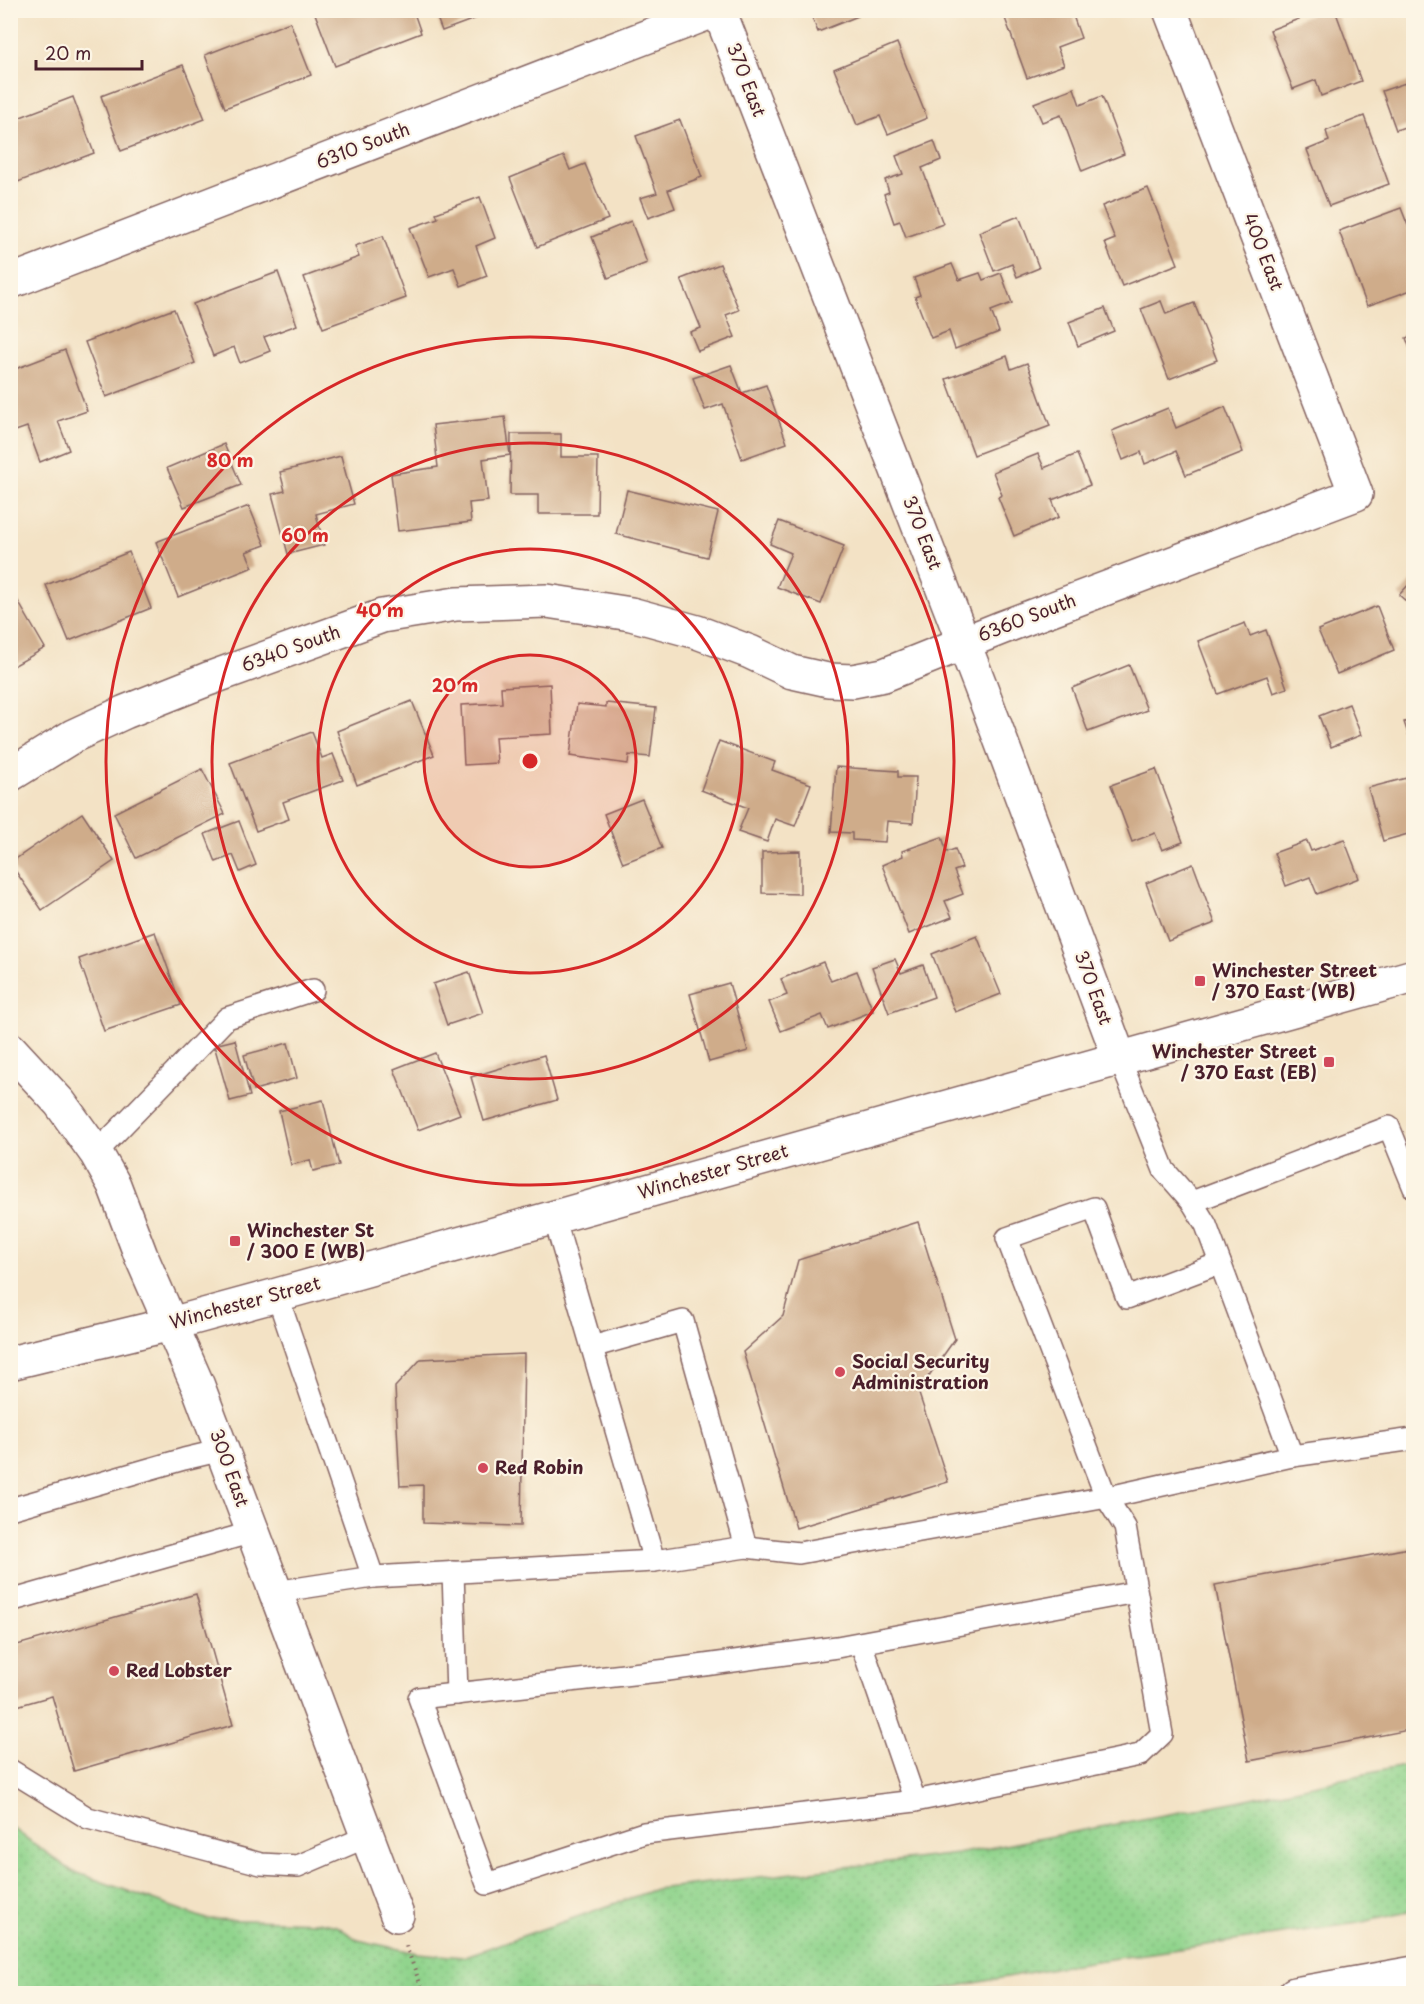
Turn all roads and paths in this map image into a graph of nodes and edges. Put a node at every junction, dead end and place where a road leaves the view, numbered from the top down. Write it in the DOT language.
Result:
graph roads {
  1 [pos="718,10"];
  2 [pos="1170,10"];
  3 [pos="10,282"];
  4 [pos="1356,494"];
  5 [pos="696,632"];
  6 [pos="964,643"];
  7 [pos="10,775"];
  8 [pos="1413,976"];
  9 [pos="313,990"];
  10 [pos="10,1048"];
  11 [pos="1119,1057"];
  12 [pos="96,1153"];
  13 [pos="1413,1188"];
  14 [pos="1192,1202"];
  15 [pos="554,1218"];
  16 [pos="1220,1263"];
  17 [pos="277,1295"];
  18 [pos="171,1324"];
  19 [pos="592,1347"];
  20 [pos="10,1363"];
  21 [pos="1413,1439"];
  22 [pos="222,1450"];
  23 [pos="1292,1456"];
  24 [pos="1106,1497"];
  25 [pos="10,1509"];
  26 [pos="253,1532"];
  27 [pos="746,1547"];
  28 [pos="654,1561"];
  29 [pos="453,1572"];
  30 [pos="373,1577"];
  31 [pos="275,1592"];
  32 [pos="1136,1592"];
  33 [pos="10,1601"];
  34 [pos="861,1643"];
  35 [pos="457,1694"];
  36 [pos="10,1770"];
  37 [pos="915,1801"];
  38 [pos="366,1837"];
  39 [pos="400,1927"];
  40 [pos="1413,1973"];
  41 [pos="424,1994"];
  42 [pos="1294,1994"];
  1 -- 3 [label="main road, 6310 South"];
  1 -- 6 [label="main road, 370 East"];
  2 -- 4 [label="main road, 400 East"];
  4 -- 6 [label="main road, 6360 South"];
  5 -- 6 [label="main road, 6360 South"];
  5 -- 7 [label="main road, 6340 South"];
  6 -- 11 [label="main road, 370 East"];
  8 -- 11 [label="main road, Winchester Street"];
  9 -- 12 [label="lane"];
  10 -- 12 [label="main road, 300 East"];
  11 -- 14 [label="lane"];
  11 -- 15 [label="main road, Winchester Street"];
  12 -- 18 [label="main road, 300 East"];
  13 -- 14 [label="lane"];
  14 -- 16 [label="lane"];
  15 -- 17 [label="main road, Winchester Street"];
  15 -- 19 [label="lane"];
  16 -- 23 [label="lane"];
  16 -- 24 [label="lane"];
  17 -- 18 [label="main road, Winchester Street"];
  17 -- 30 [label="lane"];
  18 -- 20 [label="main road, Winchester Street"];
  18 -- 22 [label="main road, 300 East"];
  19 -- 27 [label="lane"];
  19 -- 28 [label="lane"];
  21 -- 23 [label="lane"];
  22 -- 25 [label="lane"];
  22 -- 26 [label="main road, 300 East"];
  23 -- 24 [label="lane"];
  24 -- 27 [label="lane"];
  24 -- 32 [label="lane"];
  26 -- 31 [label="main road, 300 East"];
  26 -- 33 [label="lane"];
  27 -- 28 [label="lane"];
  28 -- 29 [label="lane"];
  29 -- 30 [label="lane"];
  29 -- 35 [label="lane"];
  30 -- 31 [label="lane"];
  31 -- 38 [label="main road, 300 East"];
  32 -- 34 [label="lane"];
  32 -- 37 [label="lane"];
  34 -- 35 [label="lane"];
  34 -- 37 [label="lane"];
  35 -- 37 [label="lane"];
  36 -- 38 [label="lane"];
  38 -- 39 [label="main road, 300 East"];
  39 -- 41 [label="path"];
  40 -- 42 [label="main road"];
}
